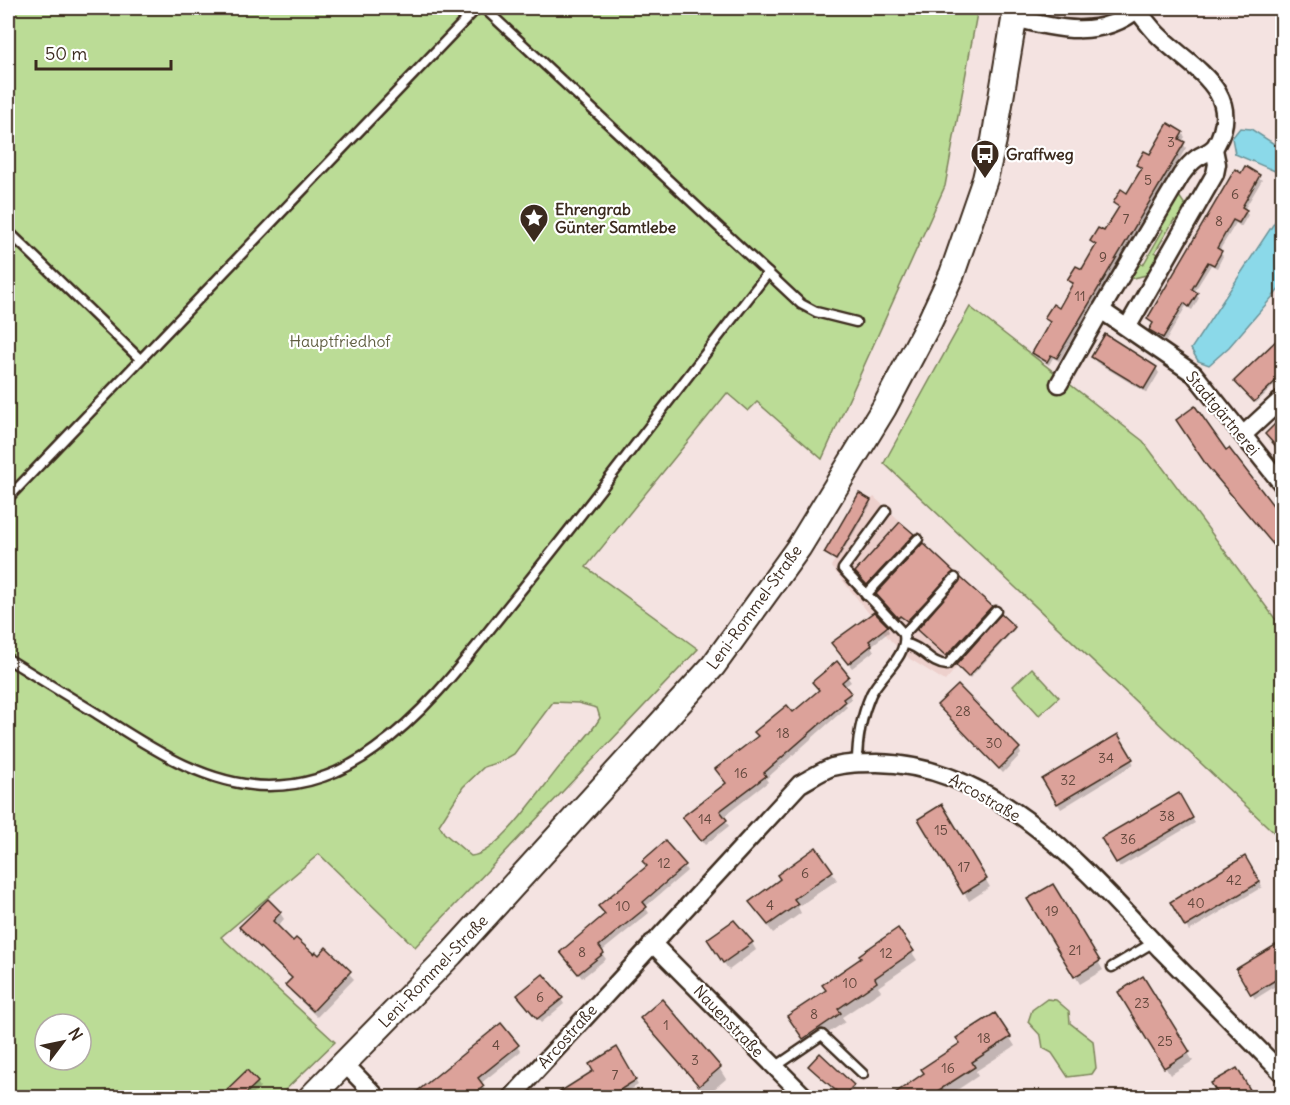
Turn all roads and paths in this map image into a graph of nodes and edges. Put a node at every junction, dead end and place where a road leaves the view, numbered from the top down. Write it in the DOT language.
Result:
graph roads {
  1 [pos="477,8"];
  2 [pos="484,8"];
  3 [pos="1138,9"];
  4 [pos="1016,13"];
  5 [pos="1214,149"];
  6 [pos="8,231"];
  7 [pos="768,273"];
  8 [pos="1101,310"];
  9 [pos="856,322"];
  10 [pos="1128,326"];
  11 [pos="139,358"];
  12 [pos="1059,384"];
  13 [pos="1282,399"];
  14 [pos="1242,435"];
  15 [pos="1282,484"];
  16 [pos="8,498"];
  17 [pos="886,511"];
  18 [pos="918,538"];
  19 [pos="955,578"];
  20 [pos="866,595"];
  21 [pos="996,611"];
  22 [pos="904,634"];
  23 [pos="906,644"];
  24 [pos="8,659"];
  25 [pos="857,763"];
  26 [pos="652,942"];
  27 [pos="1154,942"];
  28 [pos="1112,967"];
  29 [pos="344,1063"];
  30 [pos="774,1068"];
  31 [pos="1282,1073"];
  32 [pos="864,1074"];
  33 [pos="310,1098"];
  34 [pos="378,1098"];
  35 [pos="511,1098"];
  36 [pos="806,1098"];
  1 -- 11 [label="lane"];
  2 -- 7 [label="lane"];
  3 -- 4 [label="street"];
  3 -- 5 [label="street"];
  4 -- 29 [label="main road, Leni-Rommel-Straße"];
  5 -- 8 [label="street"];
  5 -- 10 [label="street"];
  6 -- 11 [label="lane"];
  7 -- 9 [label="lane"];
  7 -- 24 [label="lane"];
  8 -- 10 [label="street, Stadtgärtnerei"];
  8 -- 12 [label="street"];
  10 -- 14 [label="street, Stadtgärtnerei"];
  11 -- 16 [label="lane"];
  13 -- 14 [label="street"];
  14 -- 15 [label="street, Stadtgärtnerei"];
  17 -- 20 [label="lane"];
  18 -- 20 [label="lane"];
  19 -- 22 [label="lane"];
  20 -- 22 [label="lane"];
  21 -- 23 [label="lane"];
  22 -- 23 [label="lane"];
  23 -- 25 [label="lane"];
  25 -- 26 [label="street, Arcostraße"];
  25 -- 27 [label="street, Arcostraße"];
  26 -- 30 [label="street, Nauenstraße"];
  26 -- 35 [label="street, Arcostraße"];
  27 -- 28 [label="lane"];
  27 -- 31 [label="street, Arcostraße"];
  29 -- 33 [label="main road, Leni-Rommel-Straße"];
  29 -- 34 [label="street"];
  30 -- 32 [label="lane"];
  30 -- 36 [label="street, Nauenstraße"];
}
